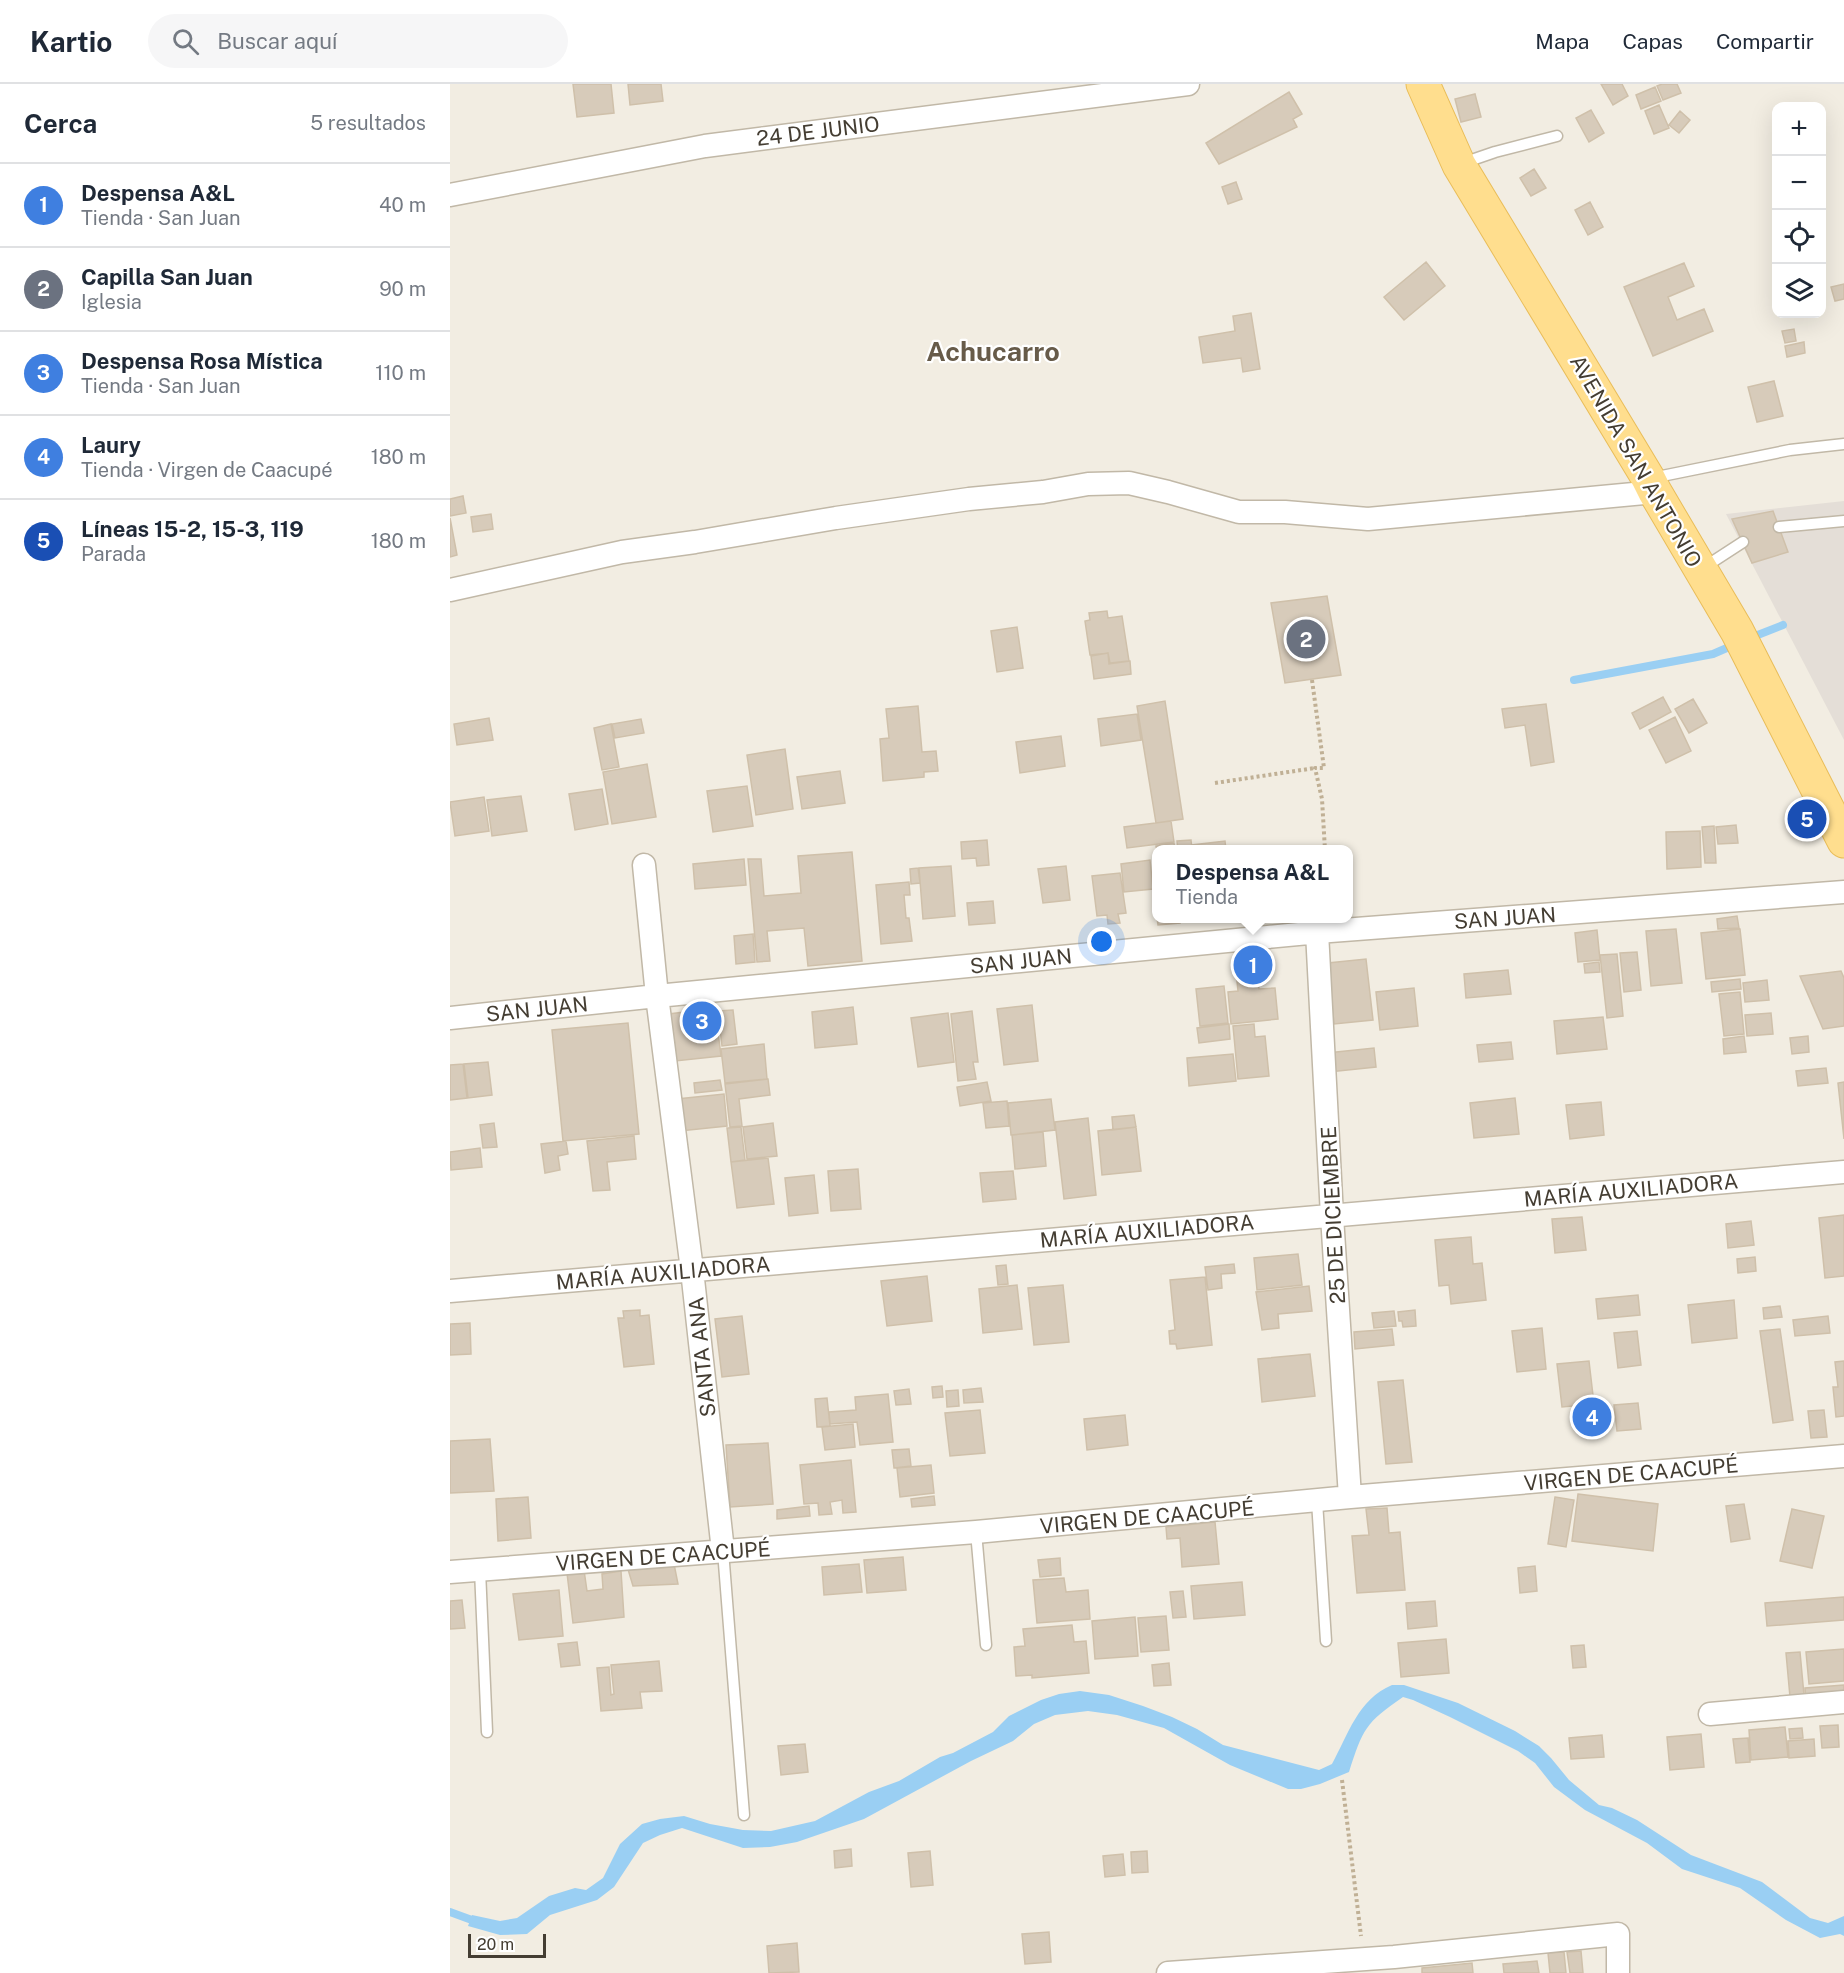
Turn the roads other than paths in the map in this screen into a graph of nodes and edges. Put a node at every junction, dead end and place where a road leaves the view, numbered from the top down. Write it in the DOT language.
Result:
graph roads {
  1 [pos="1188,84"];
  2 [pos="1423,84"];
  3 [pos="1557,136"];
  4 [pos="1460,165"];
  5 [pos="450,195"];
  6 [pos="1844,444"];
  7 [pos="1652,485"];
  8 [pos="1844,521"];
  9 [pos="1779,528"];
  10 [pos="1743,542"];
  11 [pos="1701,570"];
  12 [pos="450,590"];
  13 [pos="1844,841"];
  14 [pos="644,865"];
  15 [pos="1844,892"];
  16 [pos="1317,932"];
  17 [pos="657,996"];
  18 [pos="450,1018"];
  19 [pos="1844,1172"];
  20 [pos="1332,1216"];
  21 [pos="692,1270"];
  22 [pos="450,1292"];
  23 [pos="1844,1456"];
  24 [pos="1350,1497"];
  25 [pos="1317,1502"];
  26 [pos="976,1532"];
  27 [pos="723,1551"];
  28 [pos="480,1570"];
  29 [pos="450,1572"];
  30 [pos="1326,1641"];
  31 [pos="986,1645"];
  32 [pos="1844,1702"];
  33 [pos="1710,1714"];
  34 [pos="487,1732"];
  35 [pos="744,1815"];
  36 [pos="1394,1965"];
  37 [pos="1168,1973"];
  38 [pos="1618,1973"];
  1 -- 5 [label="street, 24 DE JUNIO"];
  2 -- 4 [label="main road, AVENIDA SAN ANTONIO"];
  3 -- 4 [label="lane"];
  4 -- 7 [label="main road, AVENIDA SAN ANTONIO"];
  6 -- 7 [label="lane"];
  7 -- 11 [label="main road, AVENIDA SAN ANTONIO"];
  7 -- 12 [label="street"];
  8 -- 9 [label="lane"];
  10 -- 11 [label="lane"];
  11 -- 13 [label="main road, AVENIDA SAN ANTONIO"];
  14 -- 17 [label="street, SANTA ANA"];
  15 -- 16 [label="street, SAN JUAN"];
  16 -- 17 [label="street, SAN JUAN"];
  16 -- 20 [label="street, 25 DE DICIEMBRE"];
  17 -- 18 [label="street, SAN JUAN"];
  17 -- 21 [label="street, SANTA ANA"];
  19 -- 20 [label="street, MARÍA AUXILIADORA"];
  20 -- 21 [label="street, MARÍA AUXILIADORA"];
  20 -- 24 [label="street, 25 DE DICIEMBRE"];
  21 -- 22 [label="street, MARÍA AUXILIADORA"];
  21 -- 27 [label="street, SANTA ANA"];
  23 -- 24 [label="street, VIRGEN DE CAACUPÉ"];
  24 -- 25 [label="street, VIRGEN DE CAACUPÉ"];
  25 -- 26 [label="street, VIRGEN DE CAACUPÉ"];
  25 -- 30 [label="lane"];
  26 -- 27 [label="street, VIRGEN DE CAACUPÉ"];
  26 -- 31 [label="lane"];
  27 -- 28 [label="street, VIRGEN DE CAACUPÉ"];
  27 -- 35 [label="lane, SANTA ANA"];
  28 -- 29 [label="street, VIRGEN DE CAACUPÉ"];
  28 -- 34 [label="lane"];
  32 -- 33 [label="street"];
  36 -- 37 [label="street"];
  36 -- 38 [label="street"];
}
